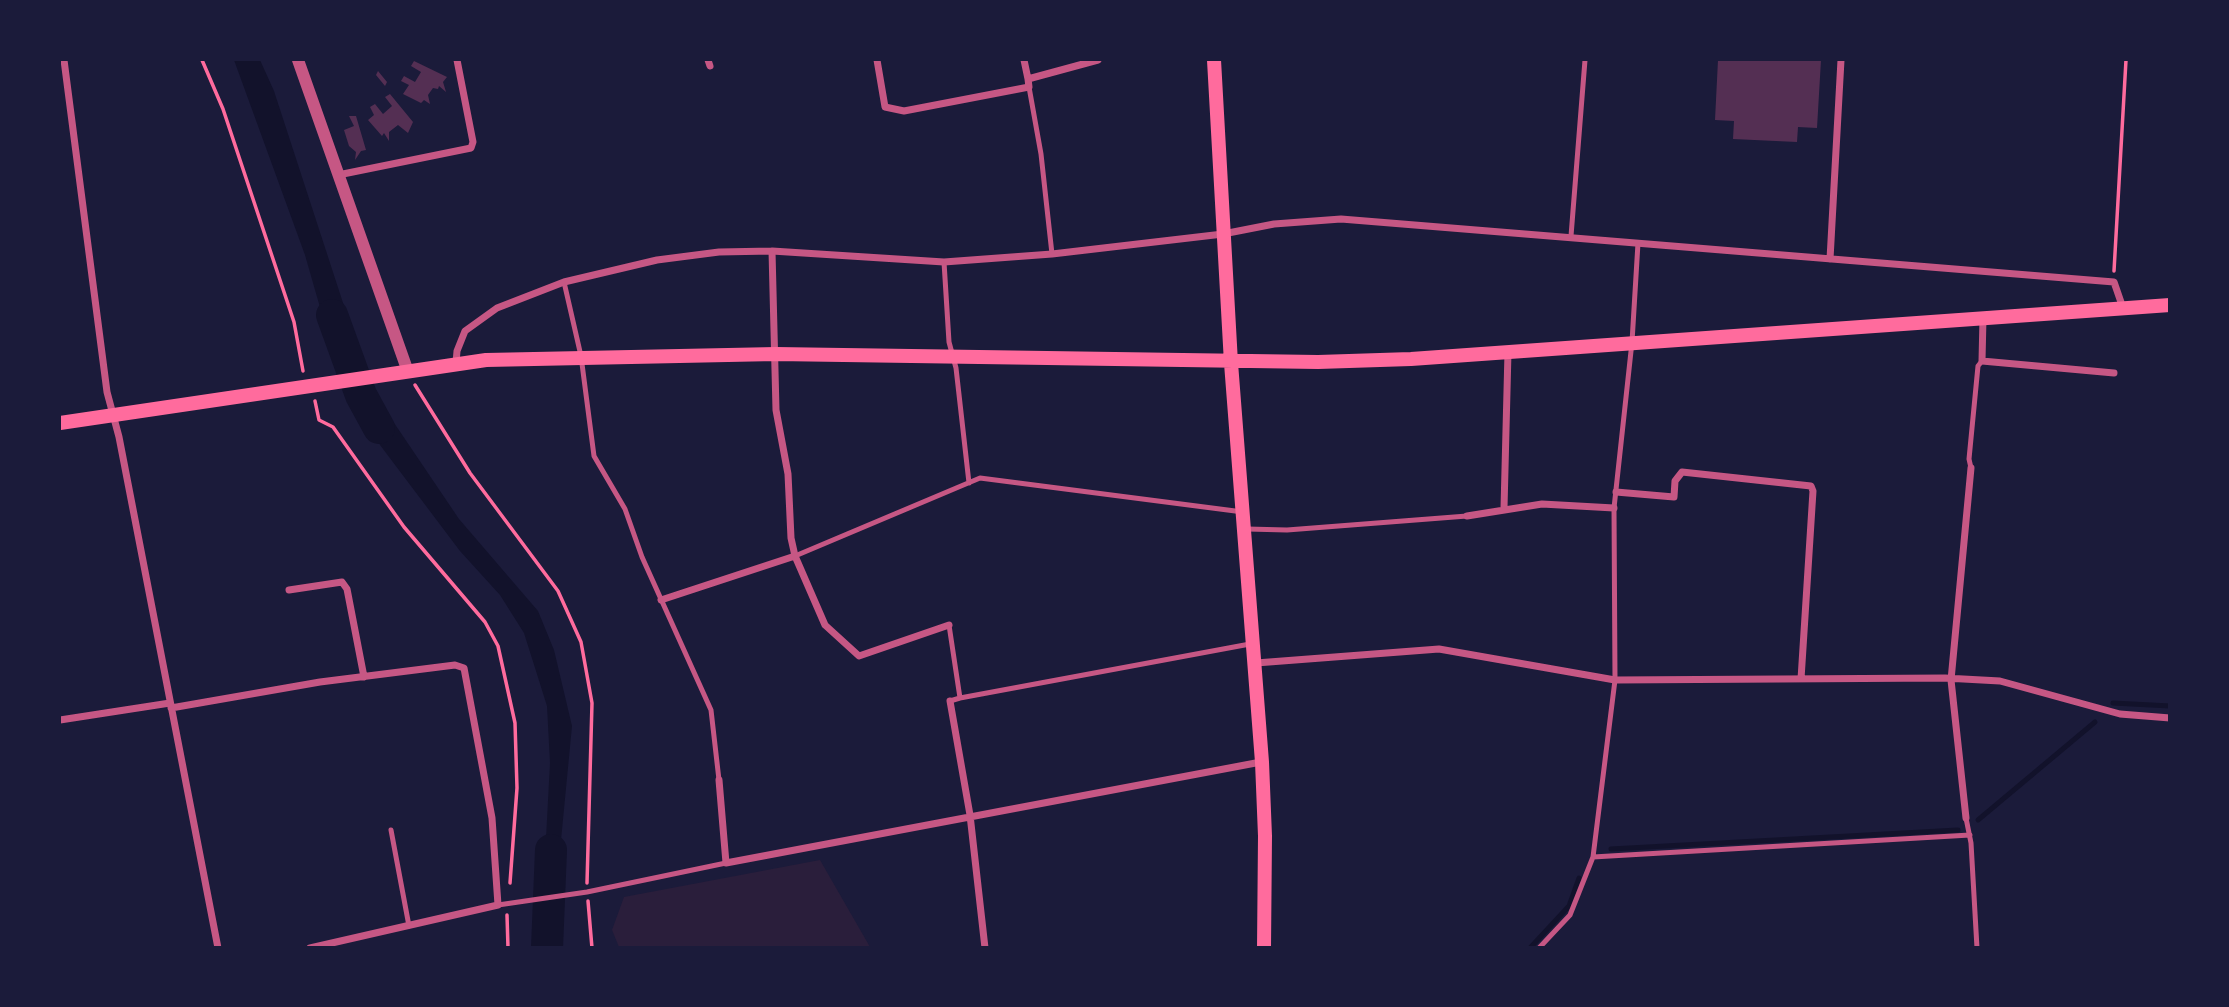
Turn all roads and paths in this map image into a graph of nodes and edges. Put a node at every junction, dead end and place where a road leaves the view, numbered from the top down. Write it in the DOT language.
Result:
graph roads {
  1 [pos="64,60"];
  2 [pos="202,60"];
  3 [pos="298,60"];
  4 [pos="457,60"];
  5 [pos="877,60"];
  6 [pos="1024,60"];
  7 [pos="1098,60"];
  8 [pos="1214,60"];
  9 [pos="1585,60"];
  10 [pos="1841,60"];
  11 [pos="2126,60"];
  12 [pos="1028,83"];
  13 [pos="338,176"];
  14 [pos="1223,234"];
  15 [pos="1571,236"];
  16 [pos="1638,243"];
  17 [pos="772,251"];
  18 [pos="1052,254"];
  19 [pos="1830,259"];
  20 [pos="944,262"];
  21 [pos="564,282"];
  22 [pos="2114,282"];
  23 [pos="2169,305"];
  24 [pos="2123,308"];
  25 [pos="1983,318"];
  26 [pos="1632,342"];
  27 [pos="1508,352"];
  28 [pos="776,354"];
  29 [pos="953,355"];
  30 [pos="581,356"];
  31 [pos="1982,361"];
  32 [pos="456,363"];
  33 [pos="1231,363"];
  34 [pos="302,369"];
  35 [pos="407,369"];
  36 [pos="2114,373"];
  37 [pos="413,383"];
  38 [pos="316,404"];
  39 [pos="114,415"];
  40 [pos="60,423"];
  41 [pos="1971,468"];
  42 [pos="969,483"];
  43 [pos="1616,492"];
  44 [pos="1504,508"];
  45 [pos="1614,508"];
  46 [pos="1243,513"];
  47 [pos="1467,516"];
  48 [pos="1245,529"];
  49 [pos="795,556"];
  50 [pos="289,590"];
  51 [pos="661,600"];
  52 [pos="949,625"];
  53 [pos="1254,643"];
  54 [pos="1256,663"];
  55 [pos="364,677"];
  56 [pos="1801,679"];
  57 [pos="1615,680"];
  58 [pos="1951,680"];
  59 [pos="960,698"];
  60 [pos="950,701"];
  61 [pos="171,705"];
  62 [pos="2169,718"];
  63 [pos="60,720"];
  64 [pos="1262,762"];
  65 [pos="719,779"];
  66 [pos="970,815"];
  67 [pos="1966,818"];
  68 [pos="391,830"];
  69 [pos="1970,835"];
  70 [pos="1593,857"];
  71 [pos="726,863"];
  72 [pos="510,886"];
  73 [pos="587,892"];
  74 [pos="507,904"];
  75 [pos="498,905"];
  76 [pos="410,927"];
  77 [pos="218,947"];
  78 [pos="310,947"];
  79 [pos="508,947"];
  80 [pos="592,947"];
  81 [pos="985,947"];
  82 [pos="1264,947"];
  83 [pos="1539,947"];
  84 [pos="1977,947"];
  1 -- 39 [label="street"];
  2 -- 34 [label="path"];
  3 -- 13 [label="street"];
  4 -- 13 [label="street"];
  5 -- 12 [label="street"];
  6 -- 12 [label="street"];
  7 -- 12 [label="street"];
  8 -- 14 [label="main road"];
  9 -- 15 [label="lane"];
  10 -- 19 [label="street"];
  11 -- 22 [label="path"];
  12 -- 18 [label="lane"];
  13 -- 35 [label="street"];
  14 -- 15 [label="street"];
  14 -- 18 [label="street"];
  14 -- 33 [label="main road"];
  15 -- 16 [label="street"];
  16 -- 19 [label="street"];
  16 -- 26 [label="lane"];
  17 -- 20 [label="street"];
  17 -- 21 [label="street"];
  17 -- 28 [label="street"];
  18 -- 20 [label="street"];
  19 -- 22 [label="street"];
  20 -- 29 [label="lane"];
  21 -- 30 [label="lane"];
  21 -- 32 [label="street"];
  22 -- 24 [label="street"];
  23 -- 24 [label="main road"];
  24 -- 25 [label="main road"];
  25 -- 26 [label="main road"];
  25 -- 31 [label="street"];
  26 -- 27 [label="main road"];
  26 -- 43 [label="lane"];
  27 -- 33 [label="main road"];
  27 -- 44 [label="street"];
  28 -- 29 [label="main road"];
  28 -- 30 [label="main road"];
  28 -- 49 [label="street"];
  29 -- 33 [label="main road"];
  29 -- 42 [label="lane"];
  30 -- 32 [label="main road"];
  30 -- 51 [label="lane"];
  31 -- 36 [label="street"];
  31 -- 41 [label="lane"];
  32 -- 35 [label="main road"];
  33 -- 46 [label="main road"];
  35 -- 39 [label="main road"];
  37 -- 73 [label="path"];
  38 -- 72 [label="path"];
  39 -- 40 [label="main road"];
  39 -- 61 [label="street"];
  41 -- 58 [label="street"];
  42 -- 46 [label="lane"];
  42 -- 49 [label="lane"];
  43 -- 45 [label="lane"];
  43 -- 56 [label="street"];
  44 -- 45 [label="street"];
  44 -- 47 [label="street"];
  45 -- 57 [label="lane"];
  46 -- 48 [label="main road"];
  47 -- 48 [label="lane"];
  48 -- 53 [label="main road"];
  49 -- 51 [label="street"];
  49 -- 52 [label="street"];
  50 -- 55 [label="street"];
  51 -- 65 [label="lane"];
  52 -- 59 [label="lane"];
  53 -- 54 [label="main road"];
  53 -- 59 [label="lane"];
  54 -- 57 [label="street"];
  54 -- 64 [label="main road"];
  55 -- 61 [label="street"];
  55 -- 75 [label="street"];
  56 -- 57 [label="street"];
  56 -- 58 [label="street"];
  57 -- 70 [label="lane"];
  58 -- 62 [label="street"];
  58 -- 67 [label="street"];
  59 -- 60 [label="lane"];
  60 -- 66 [label="street"];
  61 -- 63 [label="street"];
  61 -- 77 [label="street"];
  64 -- 66 [label="street"];
  64 -- 82 [label="main road"];
  65 -- 71 [label="street"];
  66 -- 71 [label="street"];
  66 -- 81 [label="street"];
  67 -- 69 [label="lane"];
  68 -- 76 [label="lane"];
  69 -- 70 [label="lane"];
  69 -- 84 [label="lane"];
  70 -- 83 [label="lane"];
  71 -- 73 [label="lane"];
  73 -- 74 [label="lane"];
  73 -- 80 [label="path"];
  74 -- 75 [label="lane"];
  74 -- 79 [label="path"];
  75 -- 76 [label="street"];
  76 -- 78 [label="street"];
}
